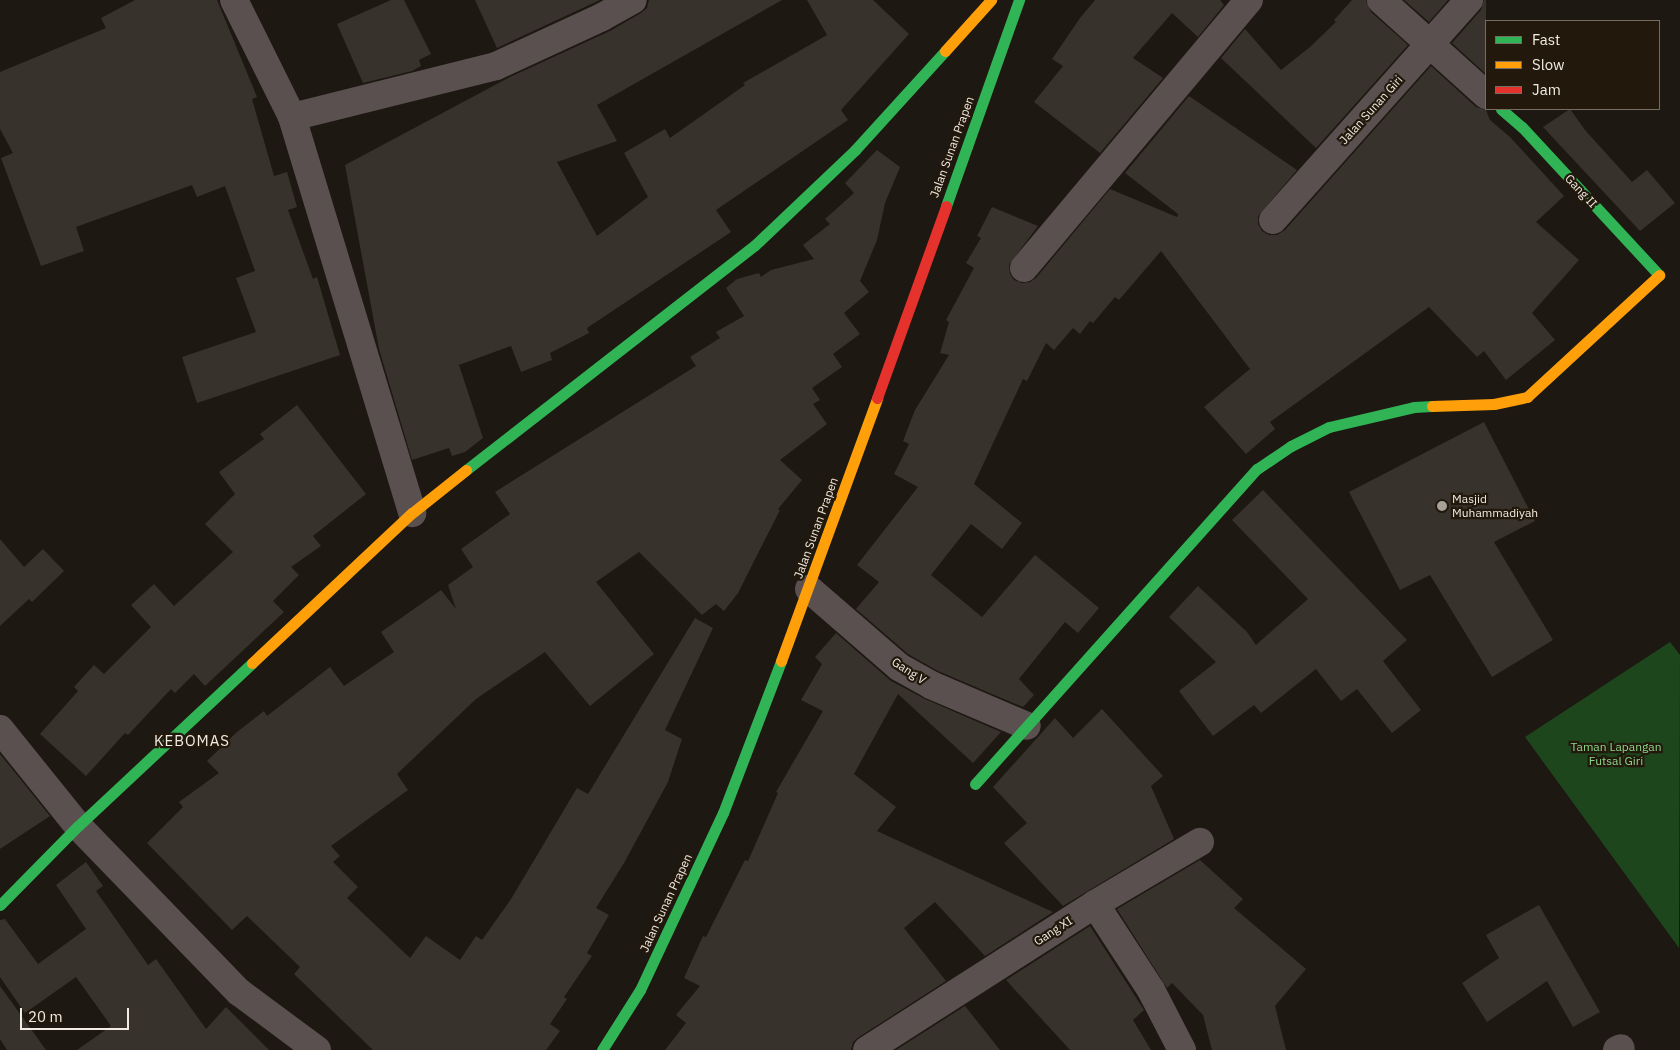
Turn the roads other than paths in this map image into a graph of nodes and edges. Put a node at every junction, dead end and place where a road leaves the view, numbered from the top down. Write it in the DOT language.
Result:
graph roads {
  1 [pos="234,0"];
  2 [pos="633,0"];
  3 [pos="991,0"];
  4 [pos="1019,0"];
  5 [pos="1249,0"];
  6 [pos="1381,0"];
  7 [pos="1469,0"];
  8 [pos="1429,45"];
  9 [pos="1485,94"];
  10 [pos="1502,110"];
  11 [pos="292,117"];
  12 [pos="1273,220"];
  13 [pos="1024,268"];
  14 [pos="412,513"];
  15 [pos="809,589"];
  16 [pos="1027,726"];
  17 [pos="0,729"];
  18 [pos="975,784"];
  19 [pos="78,826"];
  20 [pos="1200,842"];
  21 [pos="1095,904"];
  22 [pos="0,905"];
  23 [pos="317,1050"];
  24 [pos="602,1050"];
  25 [pos="867,1050"];
  26 [pos="1182,1050"];
  1 -- 11 [label="street"];
  2 -- 11 [label="street"];
  3 -- 14 [label="street"];
  4 -- 15 [label="street, Jalan Sunan Prapen"];
  5 -- 13 [label="street"];
  6 -- 8 [label="street"];
  7 -- 8 [label="street, Jalan Sunan Giri"];
  8 -- 9 [label="street"];
  8 -- 12 [label="street, Jalan Sunan Giri"];
  10 -- 16 [label="street, Gang II"];
  11 -- 14 [label="street"];
  14 -- 19 [label="street"];
  15 -- 16 [label="street, Gang V"];
  15 -- 24 [label="street, Jalan Sunan Prapen"];
  16 -- 18 [label="street"];
  17 -- 19 [label="street"];
  19 -- 22 [label="street"];
  19 -- 23 [label="street"];
  20 -- 21 [label="street, Gang XI"];
  21 -- 25 [label="street, Gang XI"];
  21 -- 26 [label="street"];
}
